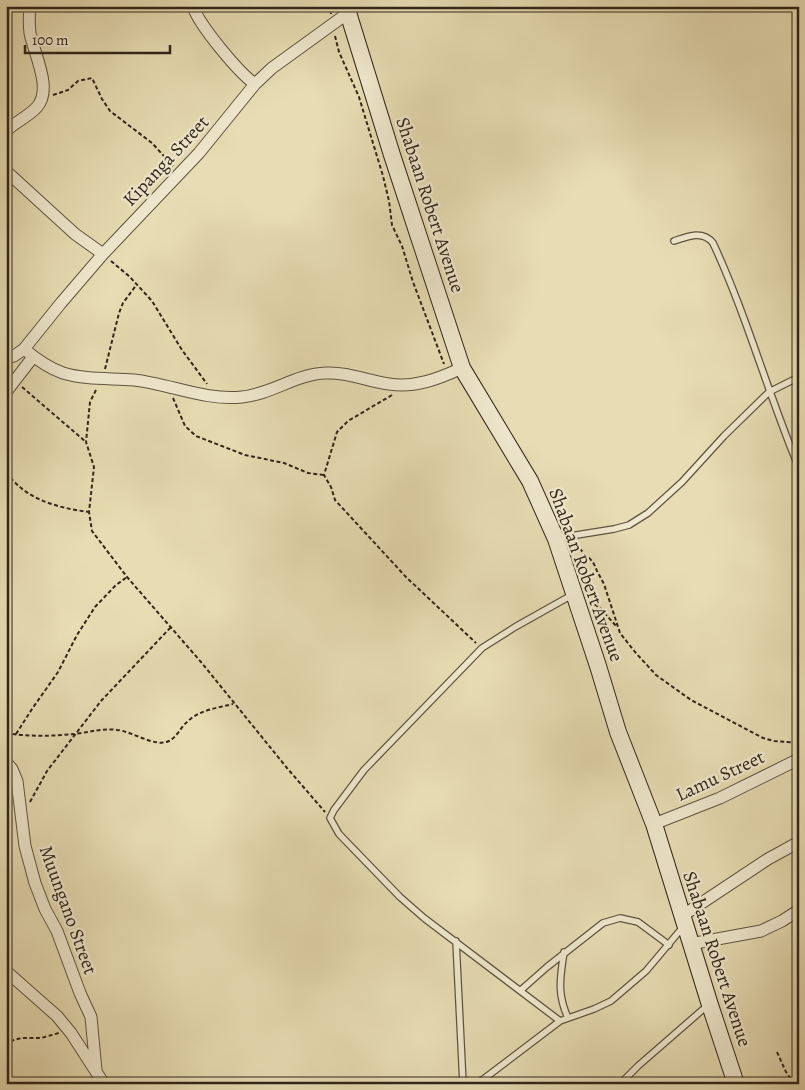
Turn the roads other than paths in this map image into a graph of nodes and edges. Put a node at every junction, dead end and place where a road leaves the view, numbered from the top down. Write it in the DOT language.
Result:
graph roads {
  1 [pos="39,6"];
  2 [pos="193,6"];
  3 [pos="347,10"];
  4 [pos="29,12"];
  5 [pos="255,84"];
  6 [pos="6,131"];
  7 [pos="799,159"];
  8 [pos="6,171"];
  9 [pos="799,180"];
  10 [pos="674,241"];
  11 [pos="103,254"];
  12 [pos="29,353"];
  13 [pos="6,358"];
  14 [pos="455,371"];
  15 [pos="799,377"];
  16 [pos="6,392"];
  17 [pos="769,392"];
  18 [pos="799,468"];
  19 [pos="562,538"];
  20 [pos="574,594"];
  21 [pos="799,758"];
  22 [pos="6,762"];
  23 [pos="654,824"];
  24 [pos="799,842"];
  25 [pos="799,910"];
  26 [pos="684,920"];
  27 [pos="456,942"];
  28 [pos="690,944"];
  29 [pos="669,945"];
  30 [pos="564,952"];
  31 [pos="6,971"];
  32 [pos="521,990"];
  33 [pos="710,1004"];
  34 [pos="568,1018"];
  35 [pos="560,1021"];
  36 [pos="96,1070"];
  37 [pos="104,1084"];
  38 [pos="463,1084"];
  39 [pos="477,1084"];
  40 [pos="620,1084"];
  41 [pos="736,1084"];
  1 -- 4 [label="street"];
  2 -- 5 [label="street"];
  3 -- 5 [label="street, Kipanga Street"];
  3 -- 14 [label="street, Shabaan Robert Avenue"];
  4 -- 6 [label="street"];
  5 -- 11 [label="street, Kipanga Street"];
  7 -- 9 [label="lane"];
  8 -- 11 [label="street"];
  10 -- 17 [label="lane"];
  11 -- 12 [label="street, Kipanga Street"];
  12 -- 13 [label="street, Kipanga Street"];
  12 -- 14 [label="street"];
  12 -- 16 [label="street"];
  14 -- 19 [label="street, Shabaan Robert Avenue"];
  15 -- 17 [label="lane"];
  17 -- 18 [label="lane"];
  17 -- 19 [label="lane"];
  19 -- 20 [label="street, Shabaan Robert Avenue"];
  20 -- 23 [label="street, Shabaan Robert Avenue"];
  20 -- 27 [label="lane"];
  21 -- 23 [label="street, Lamu Street"];
  22 -- 36 [label="street, Muungano Street"];
  23 -- 26 [label="street, Shabaan Robert Avenue"];
  24 -- 26 [label="street"];
  25 -- 28 [label="street"];
  26 -- 28 [label="street, Shabaan Robert Avenue"];
  26 -- 29 [label="lane"];
  27 -- 32 [label="lane"];
  27 -- 38 [label="lane"];
  28 -- 33 [label="street, Shabaan Robert Avenue"];
  29 -- 30 [label="lane"];
  29 -- 34 [label="lane"];
  30 -- 32 [label="lane"];
  30 -- 34 [label="lane"];
  31 -- 36 [label="street, Muungano Street"];
  32 -- 35 [label="lane"];
  33 -- 40 [label="lane"];
  33 -- 41 [label="street, Shabaan Robert Avenue"];
  34 -- 35 [label="lane"];
  35 -- 39 [label="lane"];
  36 -- 37 [label="street, Muungano Street"];
}
